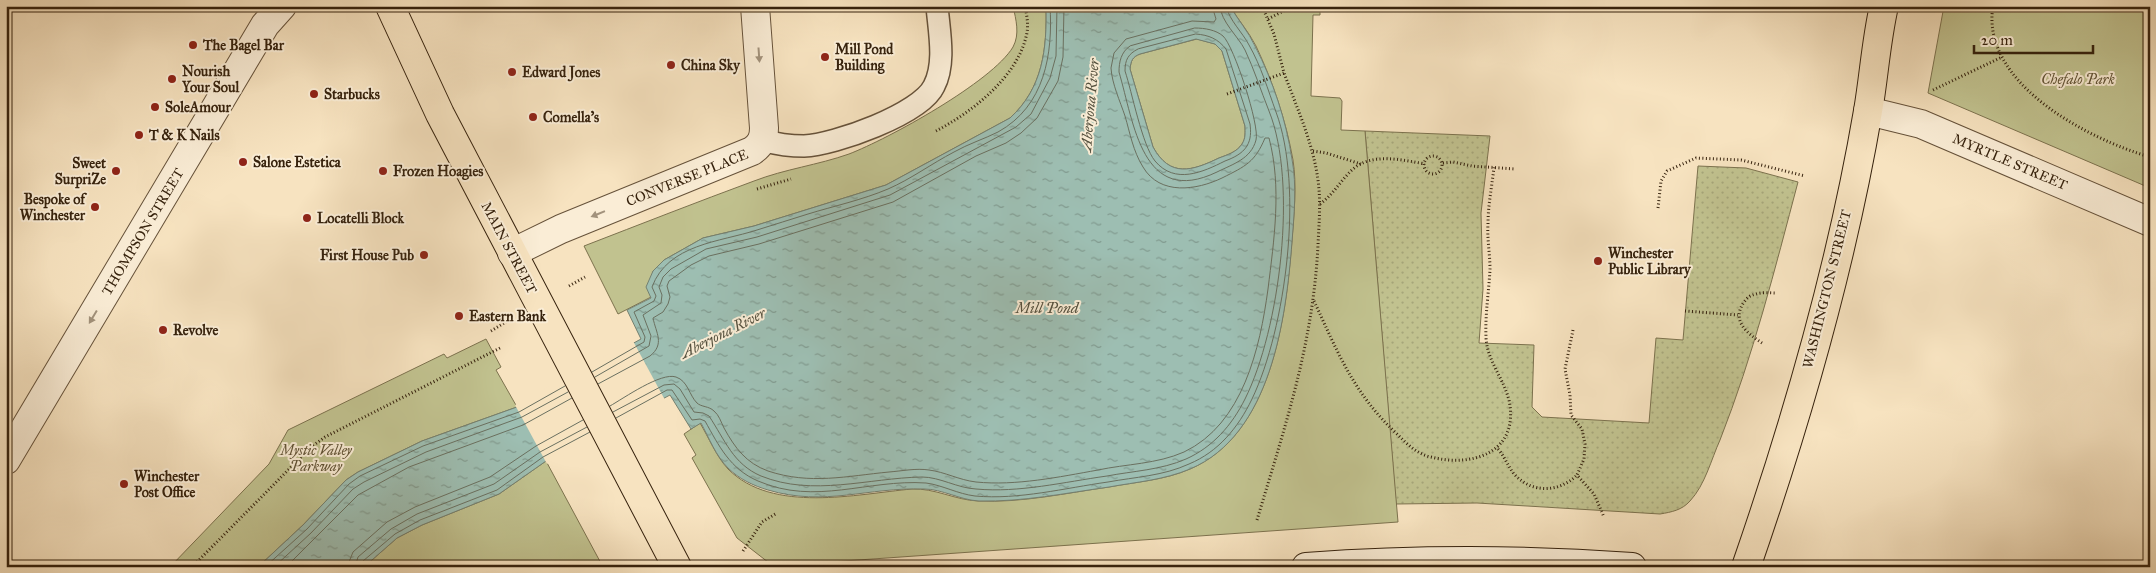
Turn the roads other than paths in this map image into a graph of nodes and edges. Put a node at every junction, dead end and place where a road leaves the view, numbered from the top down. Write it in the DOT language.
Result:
graph roads {
  1 [pos="282,6"];
  2 [pos="390,6"];
  3 [pos="755,6"];
  4 [pos="937,6"];
  5 [pos="1884,6"];
  6 [pos="1868,110"];
  7 [pos="762,140"];
  8 [pos="2150,222"];
  9 [pos="512,253"];
  10 [pos="6,460"];
  11 [pos="677,567"];
  12 [pos="1306,567"];
  13 [pos="1632,567"];
  14 [pos="1746,567"];
  1 -- 10 [label="street, THOMPSON STREET, one-way"];
  2 -- 9 [label="main road, MAIN STREET"];
  3 -- 7 [label="street, CONVERSE PLACE, one-way"];
  4 -- 7 [label="lane"];
  5 -- 6 [label="main road, WASHINGTON STREET"];
  6 -- 8 [label="street, MYRTLE STREET"];
  6 -- 14 [label="main road, WASHINGTON STREET"];
  7 -- 9 [label="street, CONVERSE PLACE, one-way"];
  9 -- 11 [label="main road, MAIN STREET"];
  12 -- 13 [label="street"];
}
